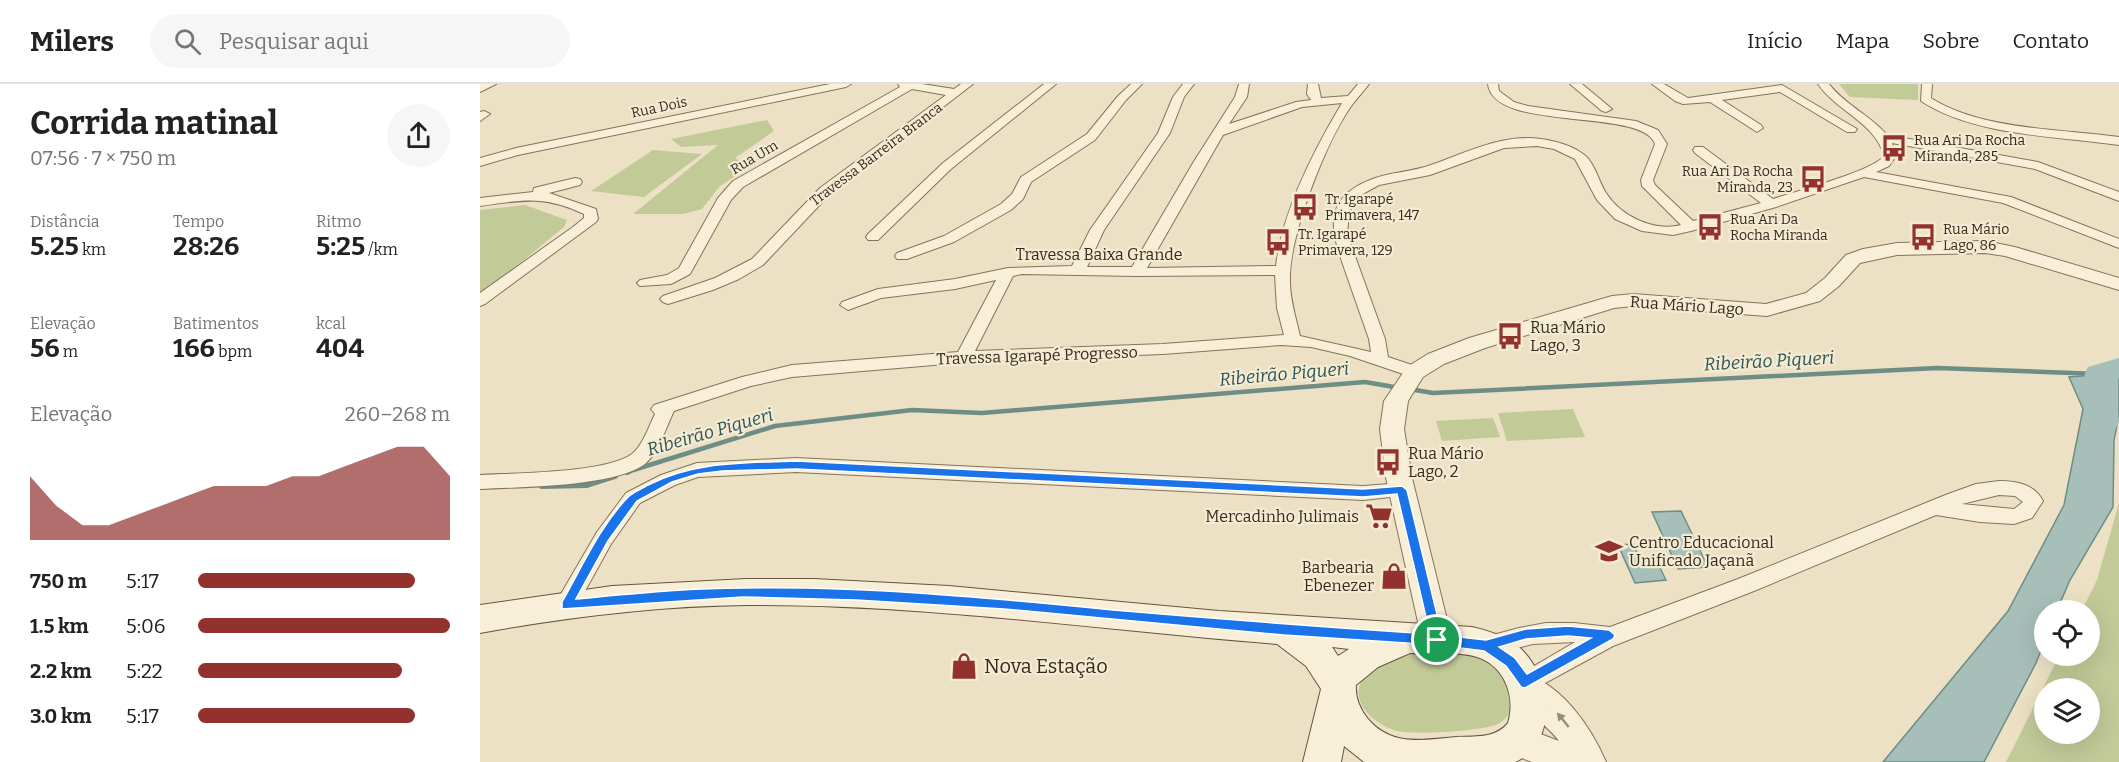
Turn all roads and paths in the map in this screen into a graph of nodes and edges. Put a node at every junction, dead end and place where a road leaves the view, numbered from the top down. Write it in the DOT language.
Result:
graph roads {
  1 [pos="489,84"];
  2 [pos="846,84"];
  3 [pos="909,84"];
  4 [pos="968,84"];
  5 [pos="1051,84"];
  6 [pos="1137,84"];
  7 [pos="1189,84"];
  8 [pos="1244,84"];
  9 [pos="1312,84"];
  10 [pos="1365,84"];
  11 [pos="1493,84"];
  12 [pos="1575,84"];
  13 [pos="1657,84"];
  14 [pos="1744,84"];
  15 [pos="1823,84"];
  16 [pos="1927,84"];
  17 [pos="480,88"];
  18 [pos="1756,92"];
  19 [pos="955,93"];
  20 [pos="1711,98"];
  21 [pos="1350,99"];
  22 [pos="1317,101"];
  23 [pos="1606,109"];
  24 [pos="1757,128"];
  25 [pos="1851,129"];
  26 [pos="1219,132"];
  27 [pos="1884,138"];
  28 [pos="2119,141"];
  29 [pos="1699,150"];
  30 [pos="480,162"];
  31 [pos="1863,174"];
  32 [pos="575,182"];
  33 [pos="525,194"];
  34 [pos="2119,197"];
  35 [pos="480,202"];
  36 [pos="1771,204"];
  37 [pos="1691,227"];
  38 [pos="873,237"];
  39 [pos="2119,244"];
  40 [pos="902,256"];
  41 [pos="1282,270"];
  42 [pos="1077,271"];
  43 [pos="1008,272"];
  44 [pos="1137,272"];
  45 [pos="645,283"];
  46 [pos="2119,284"];
  47 [pos="668,299"];
  48 [pos="480,301"];
  49 [pos="848,305"];
  50 [pos="1293,340"];
  51 [pos="964,357"];
  52 [pos="1380,359"];
  53 [pos="1413,375"];
  54 [pos="480,482"];
  55 [pos="1402,490"];
  56 [pos="1936,507"];
  57 [pos="566,605"];
  58 [pos="480,619"];
  59 [pos="1284,630"];
  60 [pos="1609,635"];
  61 [pos="1423,639"];
  62 [pos="1486,646"];
  63 [pos="1526,685"];
  64 [pos="1338,689"];
  65 [pos="1516,741"];
  66 [pos="1365,754"];
  67 [pos="1322,762"];
  68 [pos="1565,762"];
  69 [pos="1589,762"];
  1 -- 17 [label="street"];
  2 -- 30 [label="street, Rua Dois"];
  3 -- 19 [label="street"];
  3 -- 45 [label="street, Rua Um"];
  4 -- 19 [label="street, Travessa Barreira Branca"];
  5 -- 38 [label="street"];
  6 -- 40 [label="street"];
  7 -- 42 [label="street"];
  8 -- 26 [label="street"];
  9 -- 22 [label="street"];
  10 -- 21 [label="street"];
  11 -- 37 [label="street"];
  12 -- 23 [label="street"];
  13 -- 20 [label="street"];
  14 -- 18 [label="street"];
  15 -- 27 [label="street"];
  16 -- 28 [label="street"];
  18 -- 20 [label="street"];
  18 -- 25 [label="street"];
  19 -- 47 [label="street, Travessa Barreira Branca"];
  20 -- 24 [label="street"];
  21 -- 22 [label="street"];
  21 -- 41 [label="street"];
  22 -- 26 [label="street"];
  26 -- 44 [label="street"];
  27 -- 31 [label="street"];
  27 -- 34 [label="street"];
  29 -- 36 [label="street"];
  31 -- 36 [label="street"];
  31 -- 39 [label="street"];
  32 -- 33 [label="street"];
  33 -- 35 [label="street"];
  33 -- 48 [label="street"];
  36 -- 37 [label="street"];
  37 -- 52 [label="street"];
  41 -- 44 [label="street, Travessa Baixa Grande"];
  41 -- 50 [label="street"];
  42 -- 43 [label="street, Travessa Baixa Grande"];
  42 -- 44 [label="street, Travessa Baixa Grande"];
  43 -- 49 [label="street, Travessa Baixa Grande"];
  43 -- 51 [label="street"];
  46 -- 53 [label="street, Rua Mário Lago"];
  50 -- 51 [label="street, Travessa Igarapé Progresso"];
  50 -- 52 [label="street, Travessa Igarapé Progresso"];
  51 -- 54 [label="street, Travessa Igarapé Progresso"];
  52 -- 53 [label="street, Travessa Igarapé Progresso"];
  53 -- 55 [label="street, Rua Mário Lago"];
  55 -- 57 [label="street"];
  55 -- 61 [label="street, Rua Mário Lago"];
  56 -- 60 [label="street"];
  57 -- 58 [label="main road"];
  57 -- 59 [label="main road"];
  59 -- 61 [label="main road"];
  59 -- 64 [label="main road"];
  60 -- 62 [label="street"];
  60 -- 63 [label="street"];
  61 -- 62 [label="main road"];
  61 -- 64 [label="main road"];
  62 -- 63 [label="main road"];
  63 -- 65 [label="main road"];
  69 -- 63 [label="street, one-way"];
  64 -- 66 [label="main road"];
  64 -- 67 [label="main road"];
  65 -- 66 [label="main road"];
  65 -- 68 [label="street"];
}
